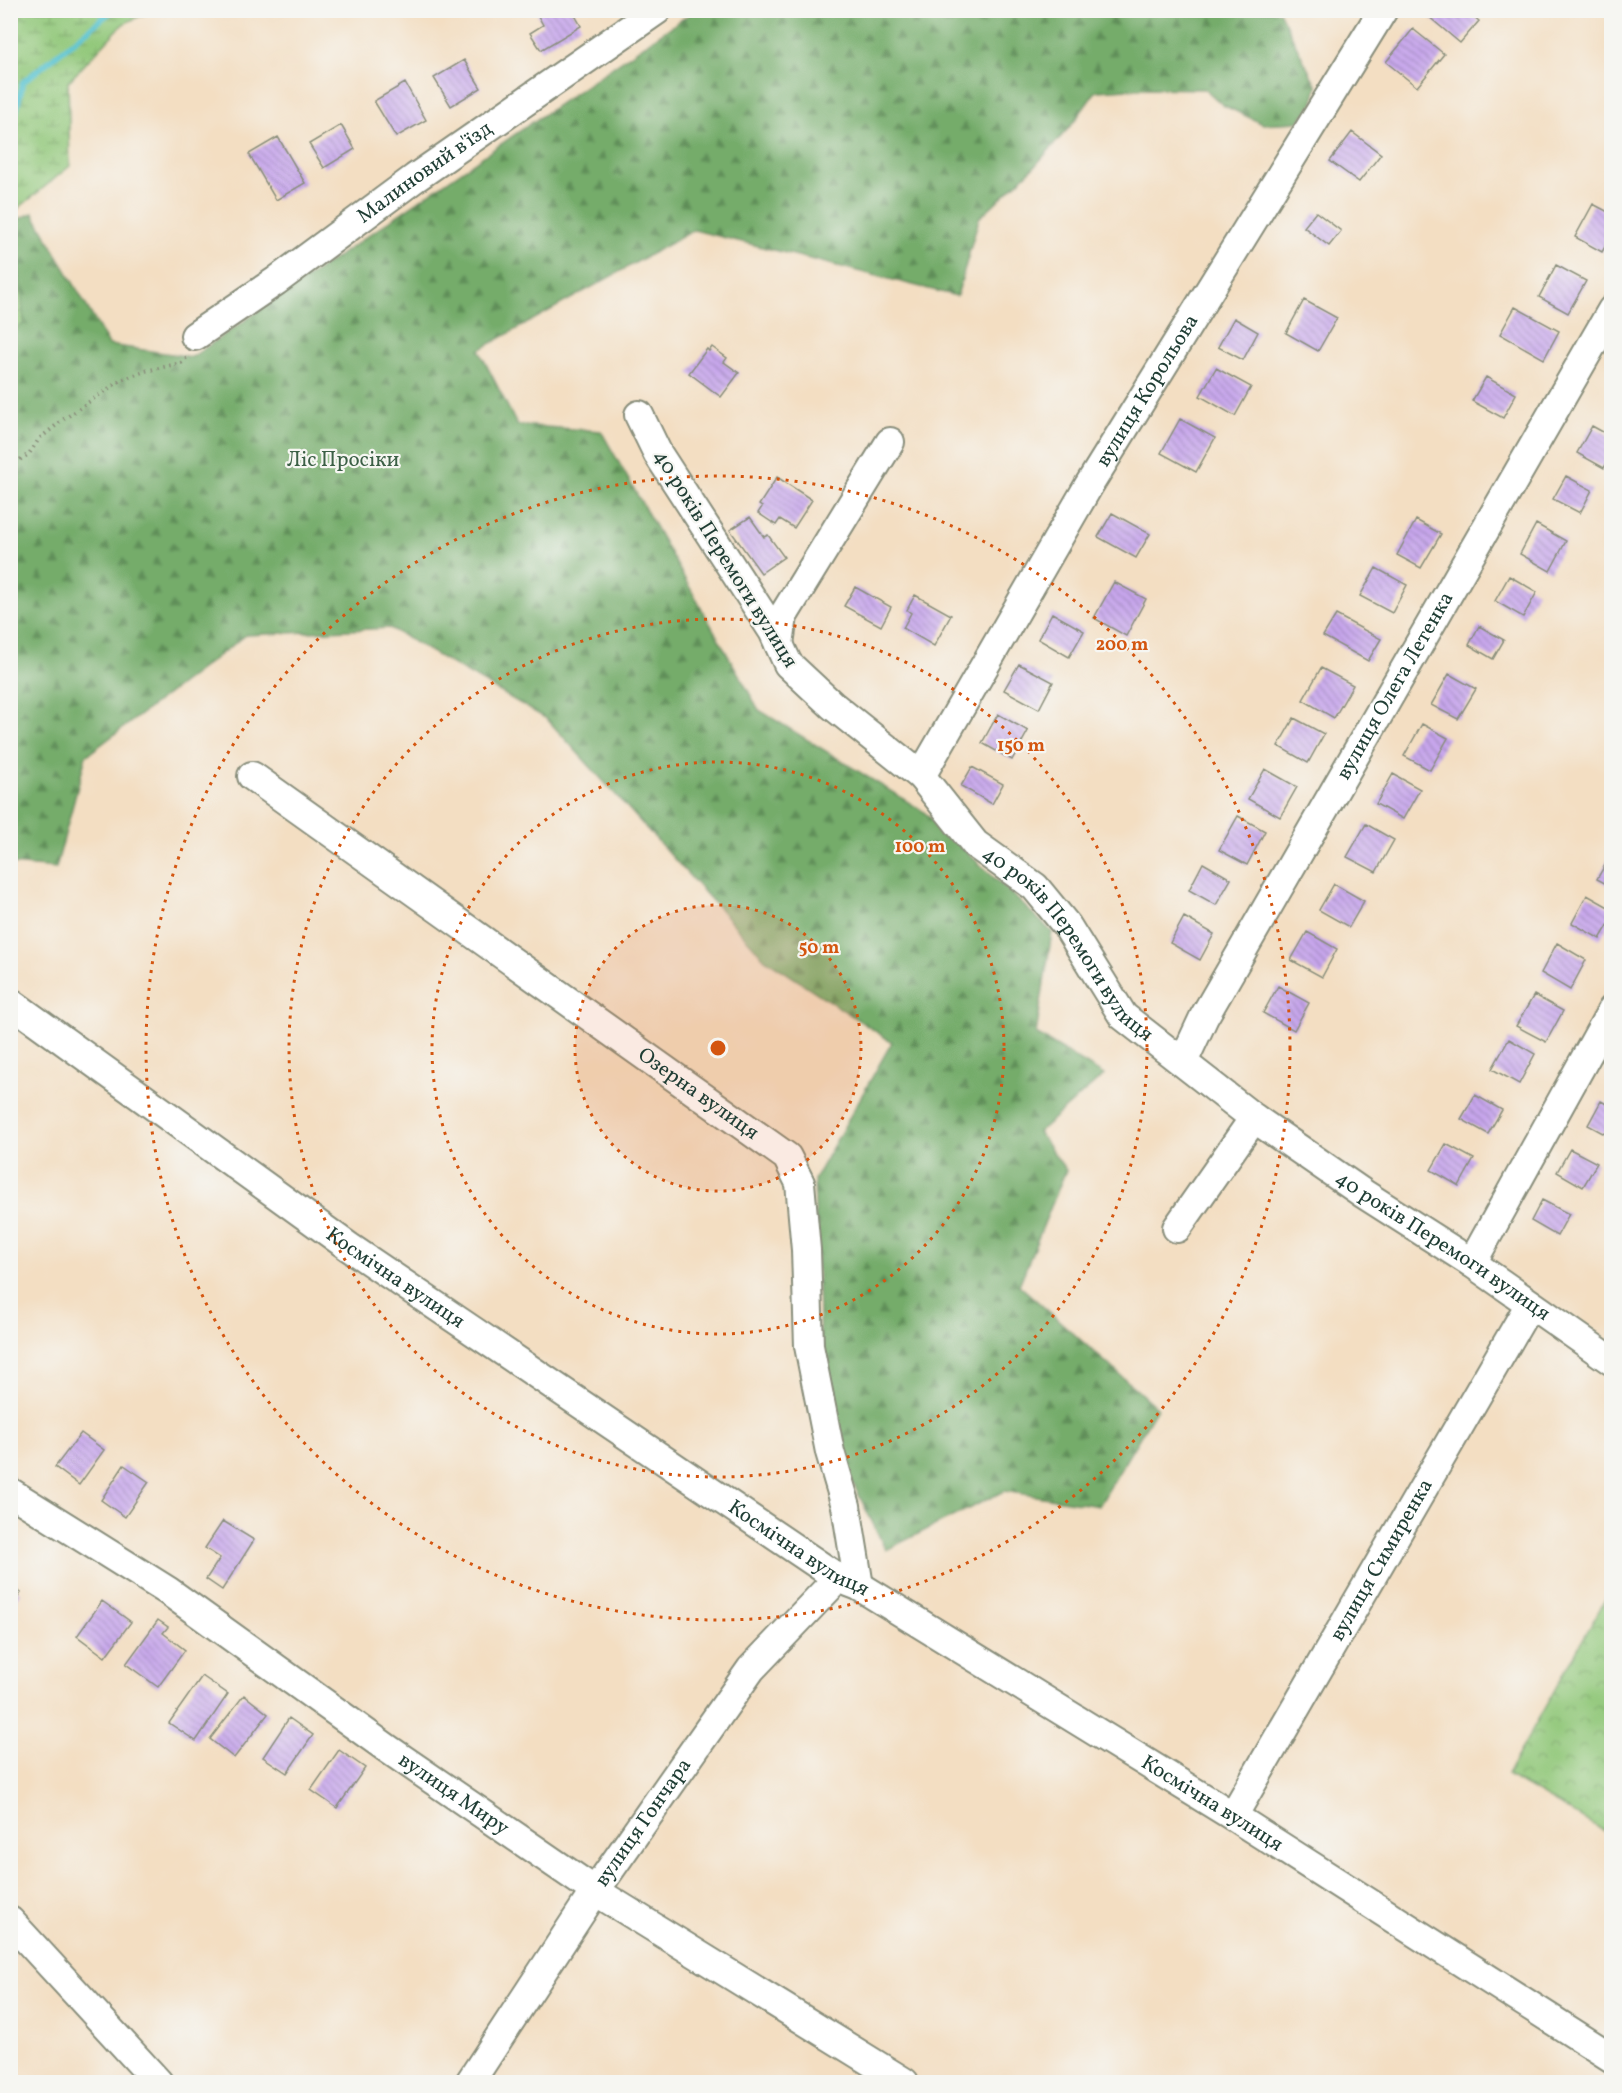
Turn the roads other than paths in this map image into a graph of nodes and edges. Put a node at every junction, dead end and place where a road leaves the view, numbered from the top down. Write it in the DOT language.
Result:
graph roads {
  1 [pos="657,10"];
  2 [pos="1383,10"];
  3 [pos="1611,310"];
  4 [pos="194,344"];
  5 [pos="639,415"];
  6 [pos="890,442"];
  7 [pos="779,644"];
  8 [pos="252,776"];
  9 [pos="921,776"];
  10 [pos="10,1002"];
  11 [pos="1611,1010"];
  12 [pos="1183,1062"];
  13 [pos="1254,1118"];
  14 [pos="1177,1228"];
  15 [pos="1472,1263"];
  16 [pos="1530,1304"];
  17 [pos="1611,1361"];
  18 [pos="10,1492"];
  19 [pos="849,1582"];
  20 [pos="1233,1816"];
  21 [pos="595,1891"];
  22 [pos="10,1921"];
  23 [pos="1611,2058"];
  24 [pos="158,2082"];
  25 [pos="470,2082"];
  26 [pos="904,2082"];
  1 -- 4 [label="street, Малиновий в'їзд"];
  2 -- 9 [label="street, вулиця Корольова"];
  3 -- 12 [label="street, вулиця Олега Летенка"];
  5 -- 7 [label="street, 40 років Перемоги вулиця"];
  6 -- 7 [label="street"];
  7 -- 9 [label="street, 40 років Перемоги вулиця"];
  8 -- 19 [label="street, Озерна вулиця"];
  9 -- 12 [label="street, 40 років Перемоги вулиця"];
  10 -- 19 [label="street, Космічна вулиця"];
  11 -- 15 [label="street"];
  12 -- 13 [label="street, 40 років Перемоги вулиця"];
  13 -- 14 [label="street"];
  13 -- 15 [label="street, 40 років Перемоги вулиця"];
  15 -- 16 [label="street, 40 років Перемоги вулиця"];
  16 -- 17 [label="street, 40 років Перемоги вулиця"];
  16 -- 20 [label="street, вулиця Симиренка"];
  18 -- 21 [label="street, вулиця Миру"];
  19 -- 20 [label="street, Космічна вулиця"];
  19 -- 21 [label="street, вулиця Гончара"];
  20 -- 23 [label="street, Космічна вулиця"];
  21 -- 25 [label="street, вулиця Гончара"];
  21 -- 26 [label="street, вулиця Миру"];
  22 -- 24 [label="street"];
}
